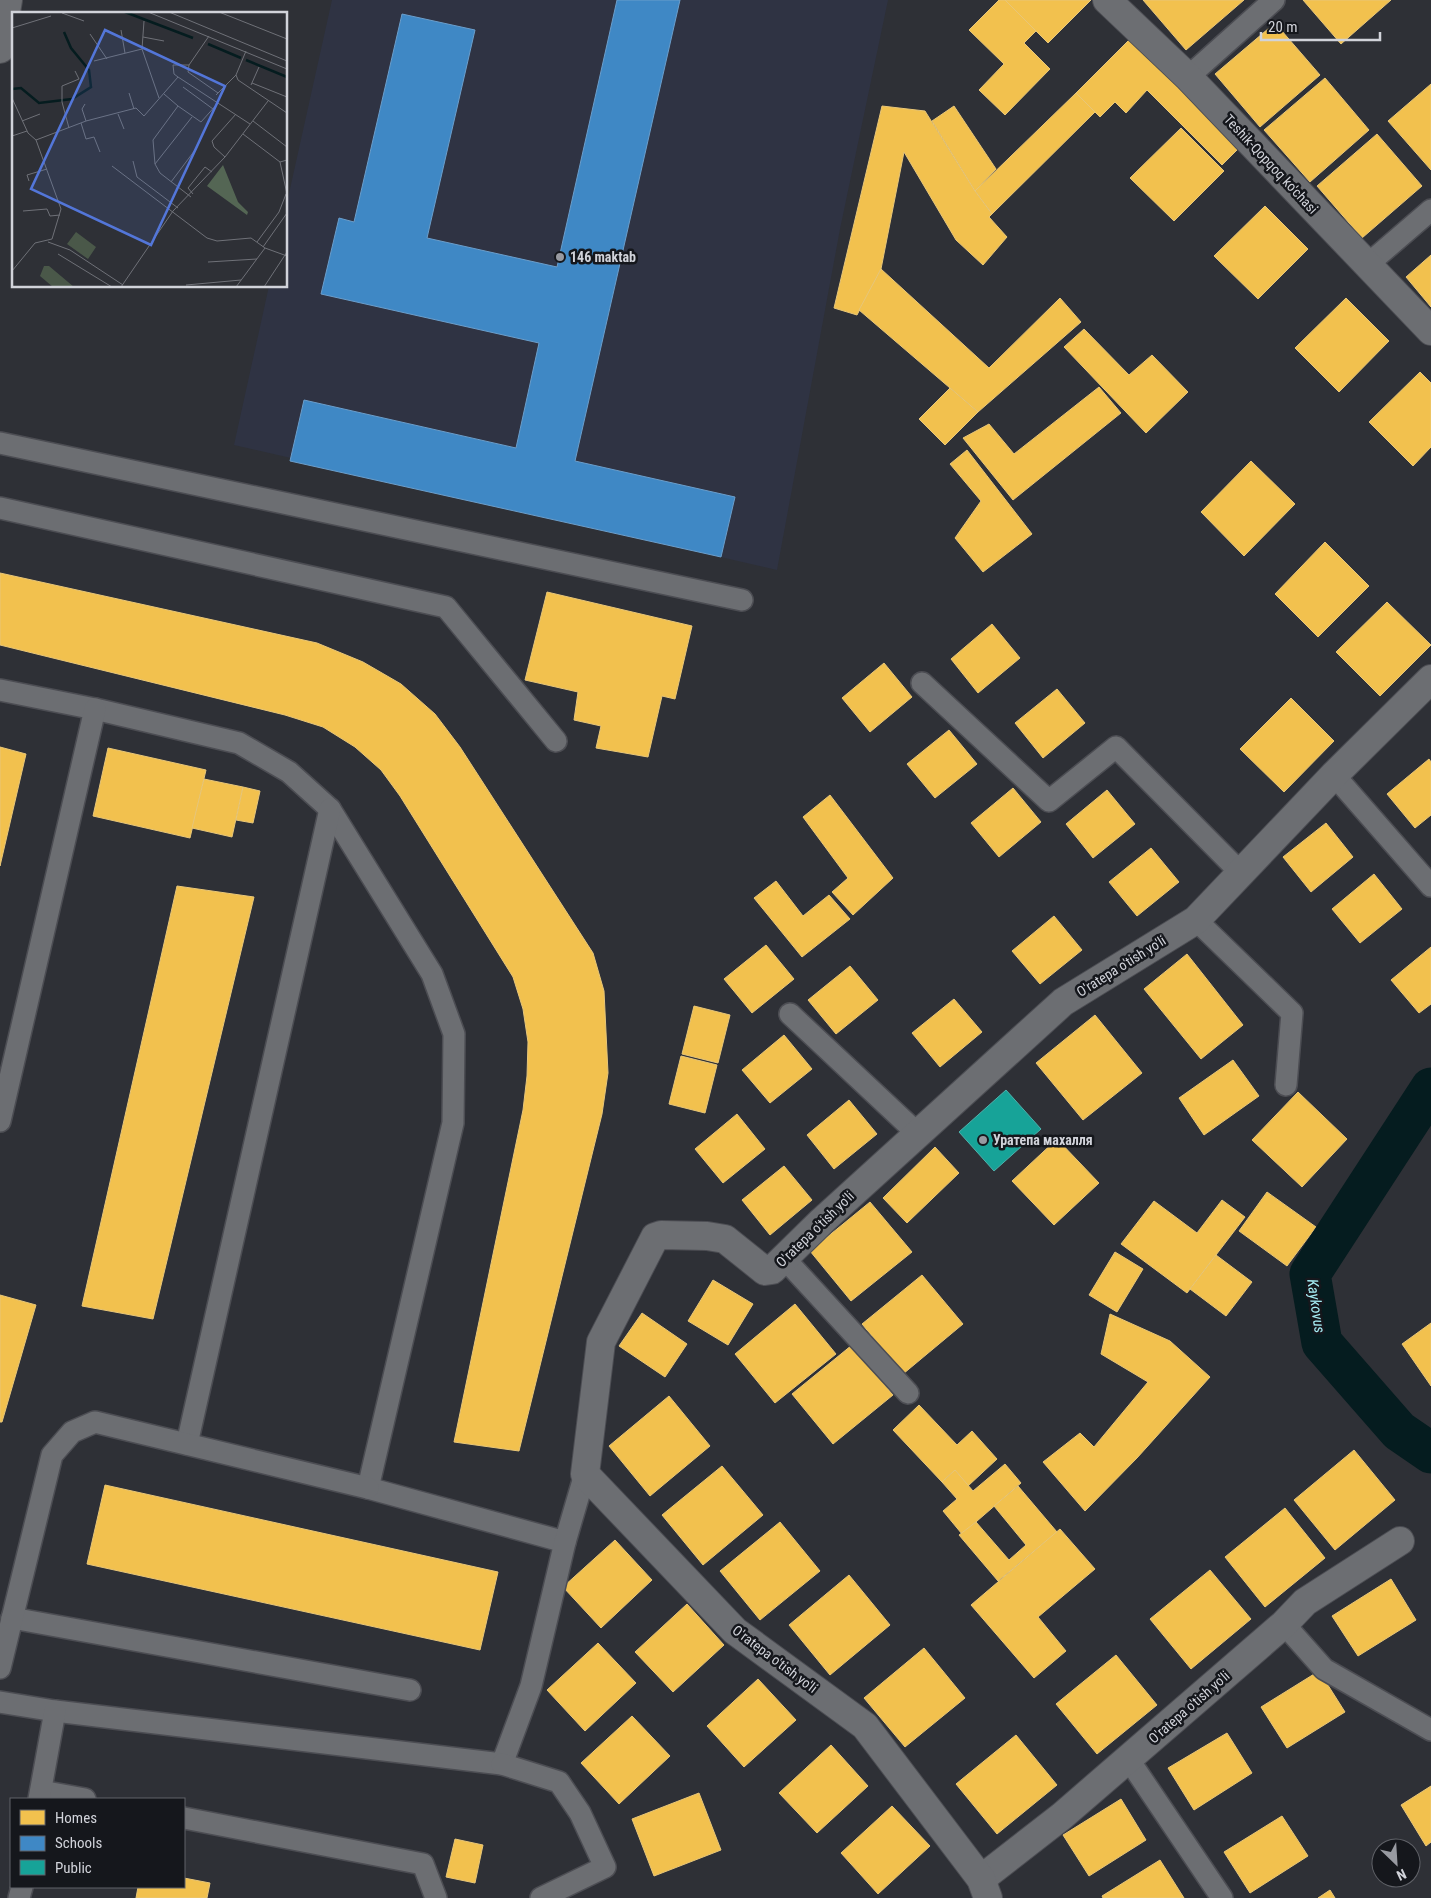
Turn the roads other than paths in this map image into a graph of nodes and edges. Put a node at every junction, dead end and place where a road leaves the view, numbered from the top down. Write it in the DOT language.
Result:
graph roads {
  1 [pos="8,0"];
  2 [pos="1107,0"];
  3 [pos="1274,0"];
  4 [pos="0,49"];
  5 [pos="1188,76"];
  6 [pos="1431,210"];
  7 [pos="1367,265"];
  8 [pos="1431,331"];
  9 [pos="0,443"];
  10 [pos="0,508"];
  11 [pos="742,600"];
  12 [pos="1431,679"];
  13 [pos="922,683"];
  14 [pos="0,690"];
  15 [pos="95,709"];
  16 [pos="556,741"];
  17 [pos="1334,775"];
  18 [pos="330,809"];
  19 [pos="1241,873"];
  20 [pos="1431,886"];
  21 [pos="1196,920"];
  22 [pos="790,1014"];
  23 [pos="1286,1085"];
  24 [pos="0,1121"];
  25 [pos="918,1134"];
  26 [pos="784,1258"];
  27 [pos="908,1393"];
  28 [pos="187,1444"];
  29 [pos="585,1474"];
  30 [pos="368,1488"];
  31 [pos="1400,1541"];
  32 [pos="565,1542"];
  33 [pos="12,1618"];
  34 [pos="1284,1624"];
  35 [pos="0,1668"];
  36 [pos="410,1690"];
  37 [pos="0,1702"];
  38 [pos="55,1711"];
  39 [pos="1431,1730"];
  40 [pos="1129,1760"];
  41 [pos="502,1764"];
  42 [pos="40,1795"];
  43 [pos="74,1798"];
  44 [pos="185,1818"];
  45 [pos="985,1889"];
  46 [pos="436,1898"];
  47 [pos="540,1898"];
  48 [pos="1222,1898"];
  1 -- 4 [label="street"];
  2 -- 5 [label="street, Teshik-Qopqoq ko'chasi"];
  3 -- 5 [label="lane"];
  5 -- 7 [label="street, Teshik-Qopqoq ko'chasi"];
  6 -- 7 [label="lane"];
  7 -- 8 [label="street, Teshik-Qopqoq ko'chasi"];
  9 -- 11 [label="lane"];
  10 -- 16 [label="lane"];
  12 -- 17 [label="street, O'ratepa o'tish yo'li"];
  13 -- 19 [label="lane"];
  14 -- 15 [label="lane"];
  15 -- 18 [label="lane"];
  15 -- 24 [label="lane"];
  17 -- 19 [label="street, O'ratepa o'tish yo'li"];
  17 -- 20 [label="lane"];
  18 -- 28 [label="lane"];
  18 -- 30 [label="lane"];
  19 -- 21 [label="street, O'ratepa o'tish yo'li"];
  21 -- 23 [label="lane"];
  21 -- 25 [label="street, O'ratepa o'tish yo'li"];
  22 -- 25 [label="lane"];
  25 -- 26 [label="street, O'ratepa o'tish yo'li"];
  26 -- 27 [label="lane"];
  26 -- 29 [label="street, O'ratepa o'tish yo'li"];
  28 -- 30 [label="lane"];
  28 -- 33 [label="lane"];
  29 -- 32 [label="lane"];
  29 -- 45 [label="street, O'ratepa o'tish yo'li"];
  30 -- 32 [label="lane"];
  31 -- 34 [label="street, O'ratepa o'tish yo'li"];
  32 -- 41 [label="lane"];
  33 -- 35 [label="lane"];
  33 -- 36 [label="lane"];
  34 -- 39 [label="lane"];
  34 -- 40 [label="street, O'ratepa o'tish yo'li"];
  37 -- 38 [label="lane"];
  38 -- 41 [label="lane"];
  38 -- 42 [label="lane"];
  40 -- 45 [label="street, O'ratepa o'tish yo'li"];
  40 -- 48 [label="lane"];
  41 -- 47 [label="lane"];
  42 -- 43 [label="lane"];
  44 -- 46 [label="lane"];
}
